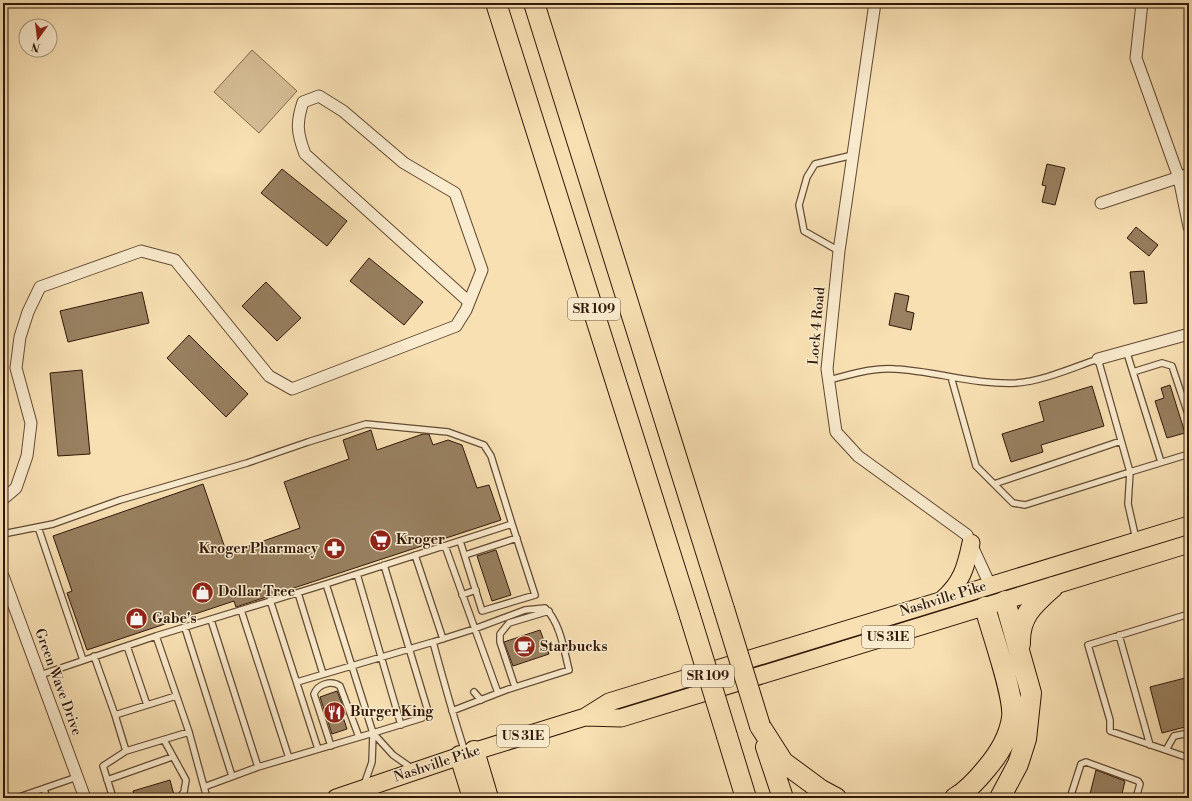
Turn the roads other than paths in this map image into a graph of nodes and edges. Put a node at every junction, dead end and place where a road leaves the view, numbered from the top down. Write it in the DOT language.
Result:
graph roads {
  1 [pos="496,3"];
  2 [pos="534,3"];
  3 [pos="875,3"];
  4 [pos="1142,3"];
  5 [pos="853,155"];
  6 [pos="1184,176"];
  7 [pos="1101,203"];
  8 [pos="1189,227"];
  9 [pos="839,251"];
  10 [pos="469,302"];
  11 [pos="1189,334"];
  12 [pos="1126,350"];
  13 [pos="1098,359"];
  14 [pos="1133,372"];
  15 [pos="951,377"];
  16 [pos="829,380"];
  17 [pos="1189,416"];
  18 [pos="1121,441"];
  19 [pos="1189,454"];
  20 [pos="1161,462"];
  21 [pos="1130,472"];
  22 [pos="994,484"];
  23 [pos="3,499"];
  24 [pos="512,524"];
  25 [pos="1189,525"];
  26 [pos="38,527"];
  27 [pos="3,534"];
  28 [pos="517,538"];
  29 [pos="460,541"];
  30 [pos="1136,542"];
  31 [pos="970,543"];
  32 [pos="1189,544"];
  33 [pos="445,546"];
  34 [pos="415,555"];
  35 [pos="465,555"];
  36 [pos="384,565"];
  37 [pos="357,574"];
  38 [pos="3,576"];
  39 [pos="326,584"];
  40 [pos="990,585"];
  41 [pos="1053,586"];
  42 [pos="476,590"];
  43 [pos="298,592"];
  44 [pos="462,595"];
  45 [pos="522,599"];
  46 [pos="270,600"];
  47 [pos="942,600"];
  48 [pos="1005,601"];
  49 [pos="985,607"];
  50 [pos="242,610"];
  51 [pos="525,610"];
  52 [pos="549,611"];
  53 [pos="1189,614"];
  54 [pos="211,620"];
  55 [pos="185,628"];
  56 [pos="474,629"];
  57 [pos="1119,635"];
  58 [pos="156,636"];
  59 [pos="442,639"];
  60 [pos="432,642"];
  61 [pos="127,646"];
  62 [pos="410,649"];
  63 [pos="94,656"];
  64 [pos="1020,656"];
  65 [pos="381,657"];
  66 [pos="83,660"];
  67 [pos="353,666"];
  68 [pos="323,674"];
  69 [pos="40,675"];
  70 [pos="297,682"];
  71 [pos="515,687"];
  72 [pos="474,692"];
  73 [pos="498,693"];
  74 [pos="176,696"];
  75 [pos="480,700"];
  76 [pos="147,705"];
  77 [pos="452,711"];
  78 [pos="115,715"];
  79 [pos="585,717"];
  80 [pos="401,725"];
  81 [pos="760,726"];
  82 [pos="189,732"];
  83 [pos="373,733"];
  84 [pos="1189,733"];
  85 [pos="359,737"];
  86 [pos="164,740"];
  87 [pos="729,744"];
  88 [pos="1150,745"];
  89 [pos="331,746"];
  90 [pos="318,749"];
  91 [pos="1166,750"];
  92 [pos="126,751"];
  93 [pos="467,754"];
  94 [pos="172,757"];
  95 [pos="289,758"];
  96 [pos="1189,758"];
  97 [pos="258,767"];
  98 [pos="415,771"];
  99 [pos="232,776"];
  100 [pos="77,777"];
  101 [pos="108,780"];
  102 [pos="204,787"];
  103 [pos="44,789"];
  104 [pos="363,789"];
  105 [pos="16,798"];
  106 [pos="47,798"];
  107 [pos="85,798"];
  108 [pos="113,798"];
  109 [pos="179,798"];
  110 [pos="207,798"];
  111 [pos="336,798"];
  112 [pos="473,798"];
  113 [pos="488,798"];
  114 [pos="733,798"];
  115 [pos="746,798"];
  116 [pos="783,798"];
  117 [pos="836,798"];
  118 [pos="955,798"];
  119 [pos="1000,798"];
  120 [pos="1070,798"];
  121 [pos="1136,798"];
  1 -- 87 [label="highway, SR 109, bridge"];
  2 -- 81 [label="highway, SR 109, bridge"];
  3 -- 5 [label="street, Lock 4 Road"];
  4 -- 6 [label="street"];
  5 -- 9 [label="street, Lock 4 Road"];
  5 -- 9 [label="lane"];
  6 -- 7 [label="street"];
  6 -- 8 [label="street"];
  9 -- 16 [label="street, Lock 4 Road"];
  10 -- 10 [label="street"];
  10 -- 23 [label="street"];
  11 -- 12 [label="street"];
  12 -- 13 [label="street"];
  12 -- 14 [label="lane"];
  13 -- 15 [label="lane"];
  13 -- 18 [label="lane"];
  14 -- 17 [label="lane"];
  14 -- 20 [label="lane"];
  15 -- 16 [label="lane"];
  15 -- 22 [label="lane"];
  16 -- 31 [label="street, Lock 4 Road"];
  18 -- 21 [label="lane"];
  18 -- 22 [label="lane"];
  19 -- 20 [label="lane"];
  20 -- 21 [label="lane"];
  21 -- 22 [label="lane"];
  21 -- 30 [label="lane"];
  24 -- 26 [label="lane"];
  24 -- 28 [label="lane"];
  24 -- 29 [label="lane"];
  25 -- 30 [label="main road, Nashville Pike / US 31E"];
  26 -- 27 [label="lane"];
  26 -- 66 [label="lane"];
  28 -- 35 [label="lane"];
  28 -- 45 [label="lane"];
  29 -- 33 [label="lane"];
  29 -- 35 [label="lane"];
  30 -- 40 [label="main road, Nashville Pike / US 31E"];
  31 -- 40 [label="street, Lock 4 Road"];
  31 -- 47 [label="main road"];
  32 -- 41 [label="main road, Nashville Pike / US 31E"];
  33 -- 34 [label="lane"];
  33 -- 44 [label="lane"];
  34 -- 36 [label="lane"];
  34 -- 59 [label="lane"];
  35 -- 42 [label="lane"];
  36 -- 37 [label="lane"];
  36 -- 62 [label="lane"];
  37 -- 39 [label="lane"];
  37 -- 65 [label="lane"];
  38 -- 69 [label="street, Green Wave Drive"];
  39 -- 43 [label="lane"];
  39 -- 67 [label="lane"];
  40 -- 47 [label="main road, Nashville Pike / US 31E"];
  40 -- 48 [label="main road"];
  40 -- 49 [label="main road"];
  41 -- 48 [label="main road, Nashville Pike / US 31E"];
  41 -- 64 [label="highway"];
  42 -- 44 [label="lane"];
  42 -- 45 [label="lane"];
  43 -- 46 [label="lane"];
  43 -- 68 [label="lane"];
  44 -- 56 [label="lane"];
  45 -- 51 [label="lane"];
  46 -- 50 [label="lane"];
  46 -- 70 [label="lane"];
  47 -- 79 [label="main road, Nashville Pike / US 31E"];
  48 -- 49 [label="main road, Nashville Pike / US 31E"];
  48 -- 64 [label="highway"];
  49 -- 79 [label="main road, Nashville Pike / US 31E"];
  49 -- 118 [label="highway"];
  50 -- 54 [label="lane"];
  50 -- 95 [label="lane"];
  51 -- 52 [label="lane"];
  51 -- 56 [label="lane"];
  52 -- 71 [label="lane"];
  52 -- 71 [label="lane"];
  53 -- 57 [label="lane"];
  54 -- 55 [label="lane"];
  54 -- 97 [label="lane"];
  55 -- 58 [label="lane"];
  55 -- 99 [label="lane"];
  56 -- 59 [label="lane"];
  56 -- 73 [label="lane"];
  57 -- 88 [label="lane"];
  57 -- 88 [label="lane"];
  58 -- 61 [label="lane"];
  58 -- 74 [label="lane"];
  59 -- 60 [label="lane"];
  60 -- 62 [label="lane"];
  60 -- 77 [label="lane"];
  61 -- 63 [label="lane"];
  61 -- 76 [label="lane"];
  62 -- 65 [label="lane"];
  62 -- 80 [label="lane"];
  63 -- 66 [label="lane"];
  63 -- 78 [label="lane"];
  64 -- 119 [label="highway"];
  65 -- 67 [label="lane"];
  65 -- 80 [label="lane"];
  66 -- 69 [label="lane"];
  67 -- 68 [label="lane"];
  67 -- 83 [label="lane"];
  68 -- 70 [label="lane"];
  69 -- 100 [label="street, Green Wave Drive"];
  70 -- 90 [label="lane"];
  71 -- 73 [label="lane"];
  72 -- 75 [label="lane"];
  73 -- 75 [label="lane"];
  74 -- 76 [label="lane"];
  74 -- 82 [label="lane"];
  75 -- 77 [label="lane"];
  76 -- 78 [label="lane"];
  77 -- 93 [label="lane"];
  78 -- 92 [label="lane"];
  79 -- 93 [label="main road, Nashville Pike / US 31E"];
  80 -- 83 [label="lane"];
  81 -- 116 [label="highway, SR 109"];
  81 -- 117 [label="highway"];
  82 -- 86 [label="lane"];
  82 -- 102 [label="lane"];
  83 -- 85 [label="lane"];
  83 -- 98 [label="lane"];
  83 -- 104 [label="lane"];
  84 -- 91 [label="lane"];
  85 -- 89 [label="lane"];
  85 -- 89 [label="lane"];
  86 -- 92 [label="lane"];
  86 -- 94 [label="lane"];
  87 -- 114 [label="highway"];
  87 -- 115 [label="highway, SR 109"];
  88 -- 91 [label="lane"];
  89 -- 90 [label="lane"];
  90 -- 95 [label="lane"];
  91 -- 96 [label="lane"];
  92 -- 101 [label="lane"];
  93 -- 98 [label="main road, Nashville Pike / US 31E"];
  93 -- 112 [label="highway"];
  93 -- 113 [label="highway"];
  94 -- 101 [label="lane"];
  94 -- 109 [label="lane"];
  95 -- 97 [label="lane"];
  97 -- 99 [label="lane"];
  98 -- 104 [label="main road, Nashville Pike / US 31E"];
  99 -- 102 [label="lane"];
  100 -- 103 [label="lane"];
  100 -- 107 [label="street, Green Wave Drive"];
  101 -- 108 [label="lane"];
  102 -- 110 [label="lane"];
  103 -- 105 [label="lane"];
  103 -- 106 [label="lane"];
  104 -- 111 [label="main road, Nashville Pike / US 31E"];
  120 -- 121 [label="lane"];
}
